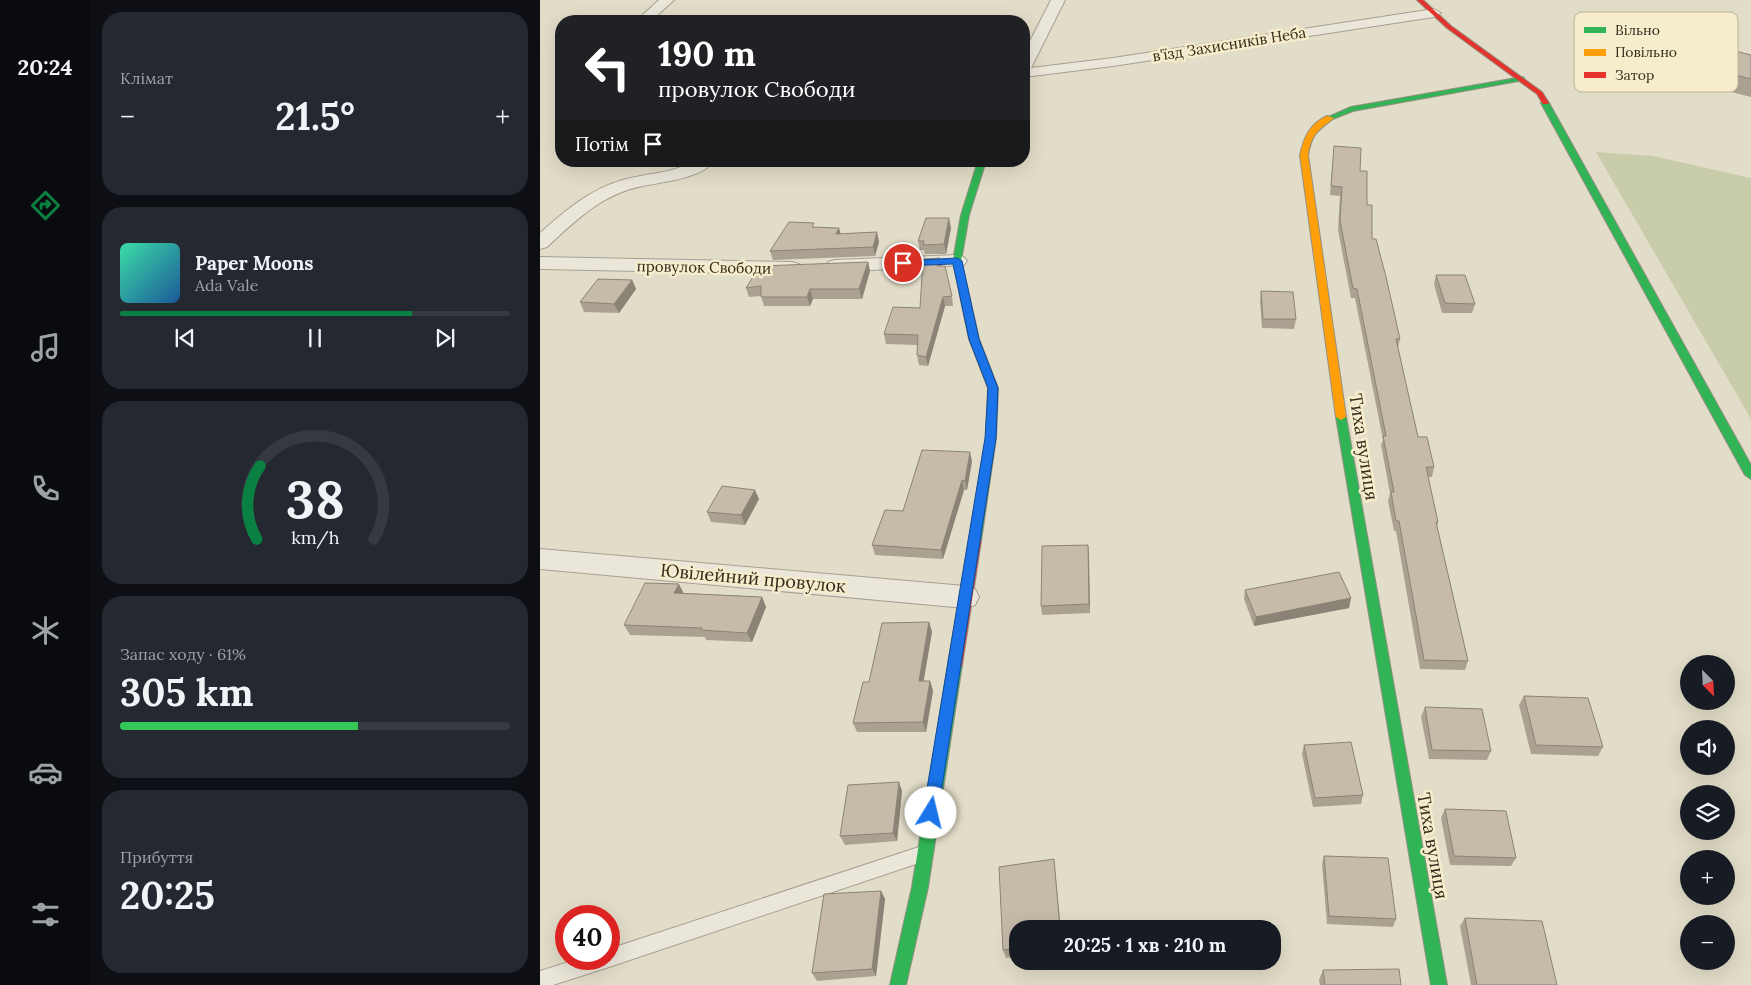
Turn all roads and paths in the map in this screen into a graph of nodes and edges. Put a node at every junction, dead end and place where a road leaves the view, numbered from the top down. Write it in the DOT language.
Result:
graph roads {
  1 [pos="667,0"];
  2 [pos="1058,0"];
  3 [pos="1420,0"];
  4 [pos="1434,13"];
  5 [pos="650,15"];
  6 [pos="1030,55"];
  7 [pos="1030,72"];
  8 [pos="1522,79"];
  9 [pos="693,167"];
  10 [pos="980,167"];
  11 [pos="540,243"];
  12 [pos="957,261"];
  13 [pos="540,263"];
  14 [pos="1751,475"];
  15 [pos="540,559"];
  16 [pos="965,597"];
  17 [pos="925,853"];
  18 [pos="620,954"];
  19 [pos="570,970"];
  20 [pos="540,980"];
  21 [pos="898,985"];
  22 [pos="1439,985"];
  1 -- 5 [label="street"];
  2 -- 6 [label="street"];
  3 -- 4 [label="street"];
  4 -- 7 [label="street, в'їзд Захисників Неба"];
  4 -- 8 [label="street"];
  8 -- 14 [label="street"];
  8 -- 22 [label="street, Тиха вулиця"];
  9 -- 11 [label="street"];
  10 -- 12 [label="street"];
  12 -- 13 [label="street, провулок Свободи"];
  12 -- 16 [label="street"];
  15 -- 16 [label="street, Ювілейний провулок"];
  16 -- 17 [label="street"];
  17 -- 18 [label="lane"];
  17 -- 21 [label="street"];
  19 -- 20 [label="lane"];
}
